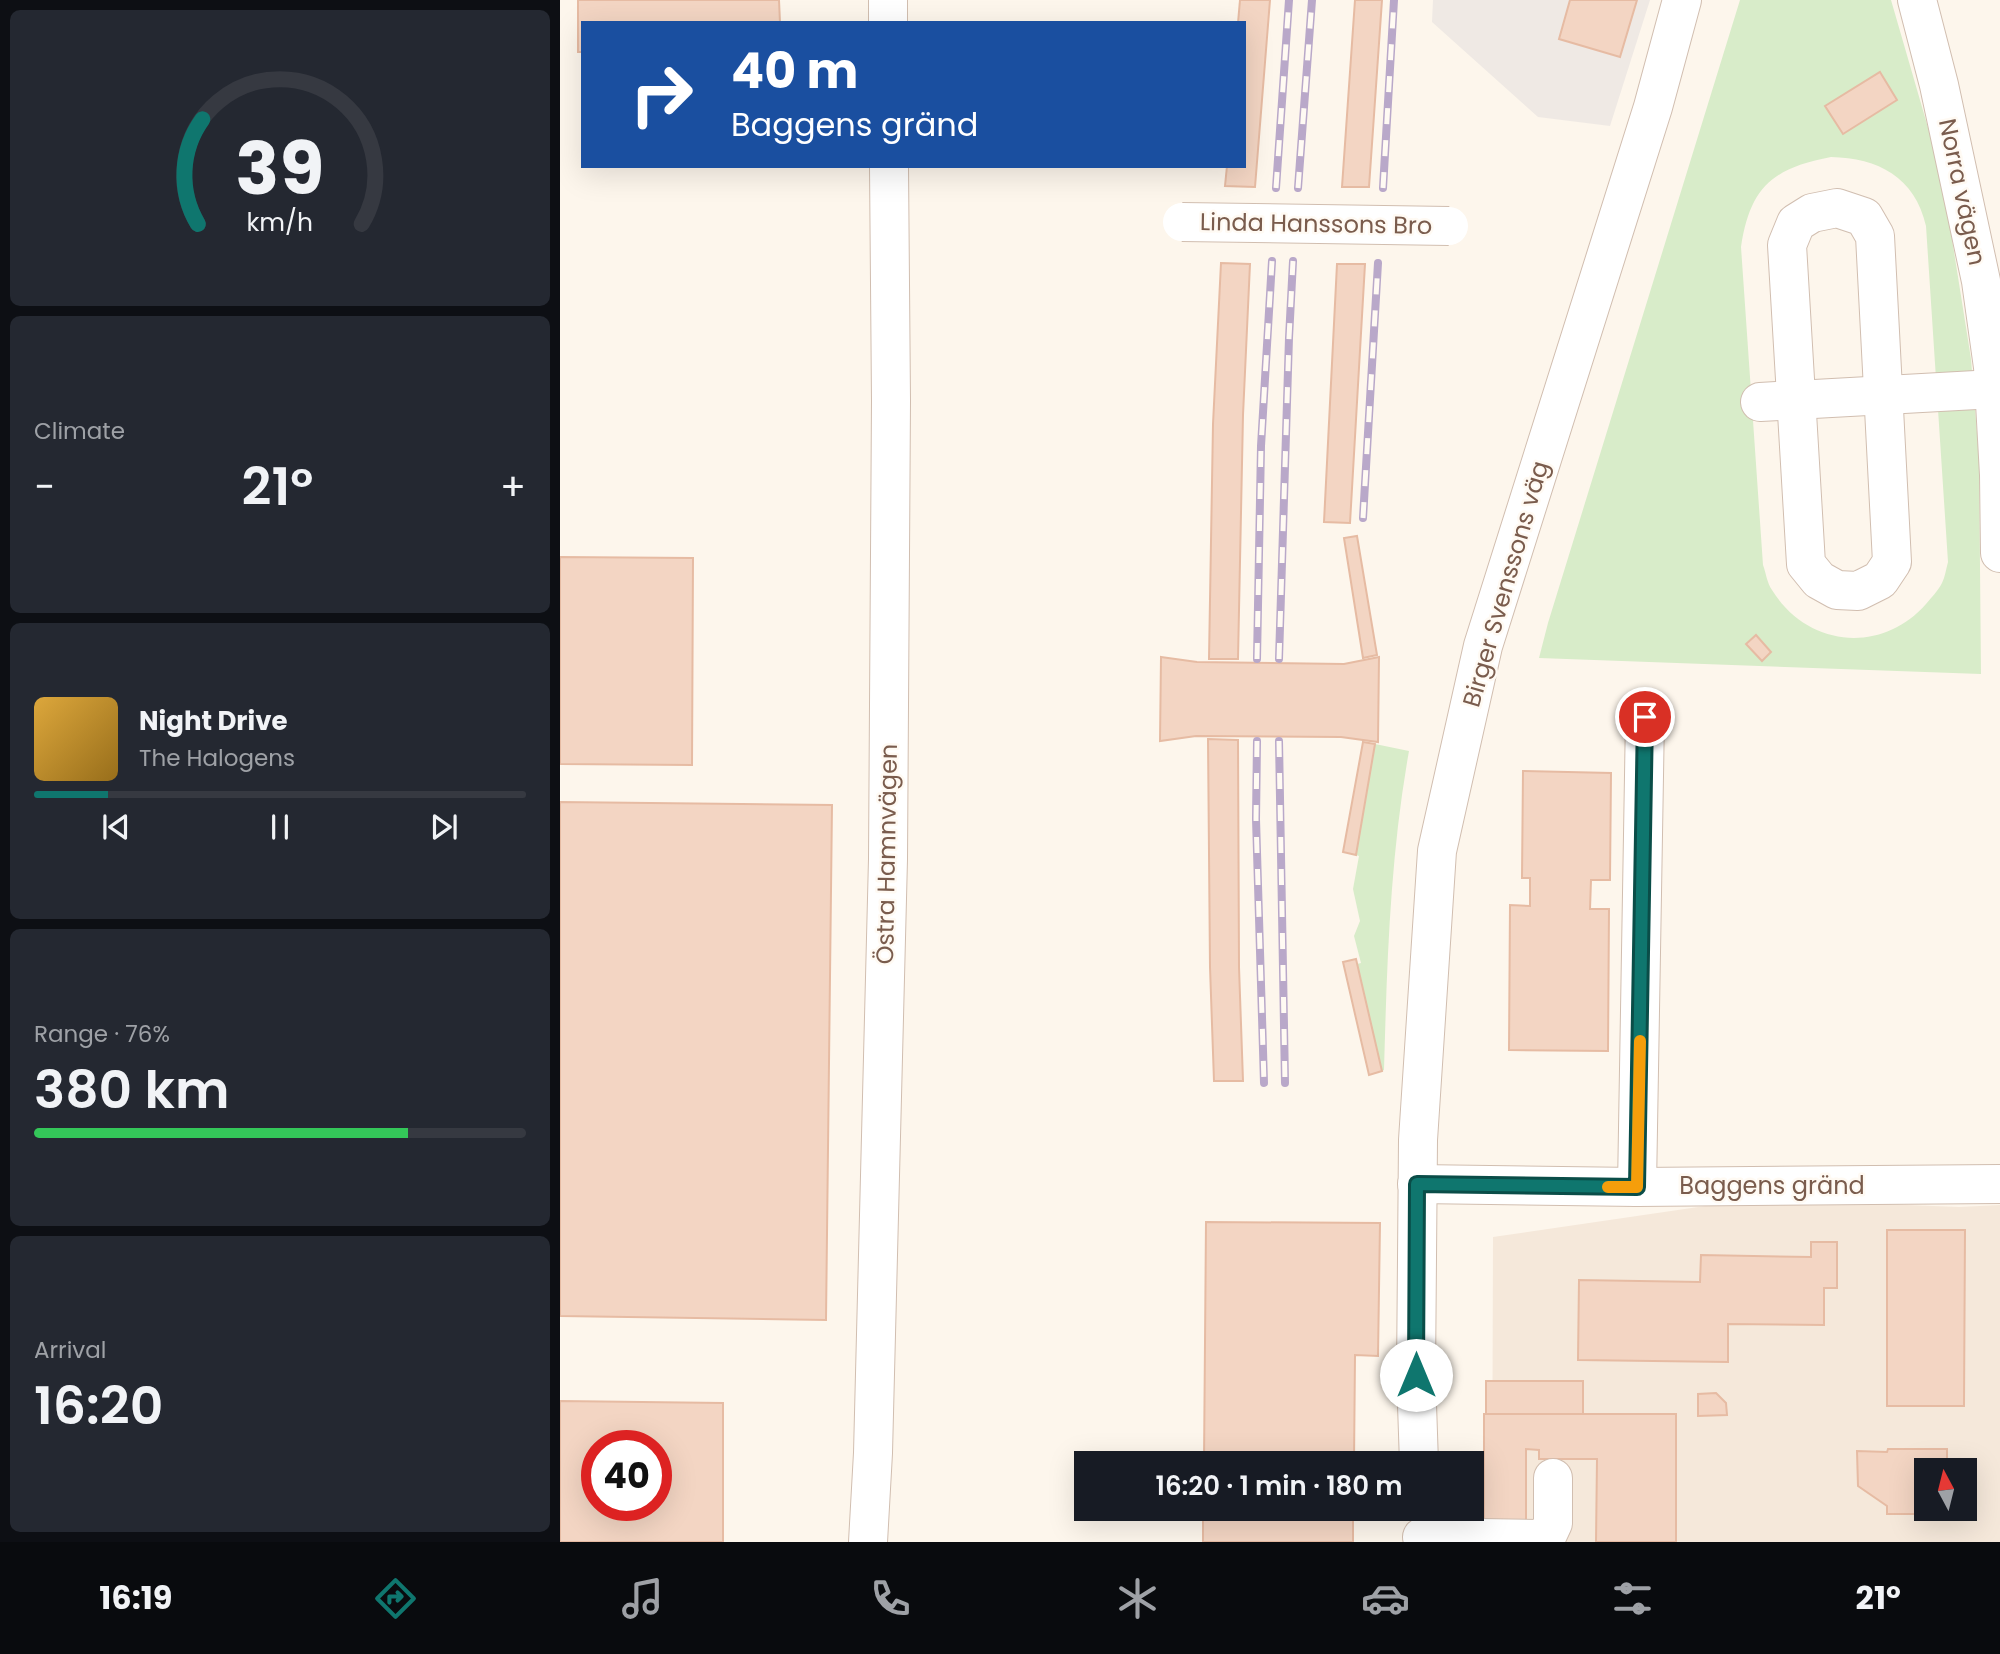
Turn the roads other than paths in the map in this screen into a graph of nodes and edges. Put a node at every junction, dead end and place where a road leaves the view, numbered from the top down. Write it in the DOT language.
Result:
graph roads {
  1 [pos="888,0"];
  2 [pos="1682,0"];
  3 [pos="1917,0"];
  4 [pos="888,21"];
  5 [pos="889,168"];
  6 [pos="1182,222"];
  7 [pos="1449,226"];
  8 [pos="1994,389"];
  9 [pos="1883,395"];
  10 [pos="1778,401"];
  11 [pos="2000,553"];
  12 [pos="1645,717"];
  13 [pos="1417,1184"];
  14 [pos="2000,1184"];
  15 [pos="1637,1187"];
  16 [pos="1419,1451"];
  17 [pos="1553,1478"];
  18 [pos="1422,1529"];
  19 [pos="868,1541"];
  1 -- 4 [label="street"];
  2 -- 13 [label="street, Birger Svenssons väg"];
  3 -- 8 [label="street, Norra vägen"];
  5 -- 19 [label="street, Östra Hamnvägen"];
  6 -- 7 [label="street, Linda Hanssons Bro, bridge"];
  8 -- 9 [label="street"];
  8 -- 11 [label="street, Norra vägen"];
  9 -- 10 [label="street"];
  9 -- 10 [label="street"];
  9 -- 10 [label="street"];
  12 -- 15 [label="street"];
  13 -- 15 [label="street, Baggens gränd"];
  13 -- 16 [label="street, Birger Svenssons väg"];
  14 -- 15 [label="street, Baggens gränd"];
  17 -- 18 [label="street"];
}
